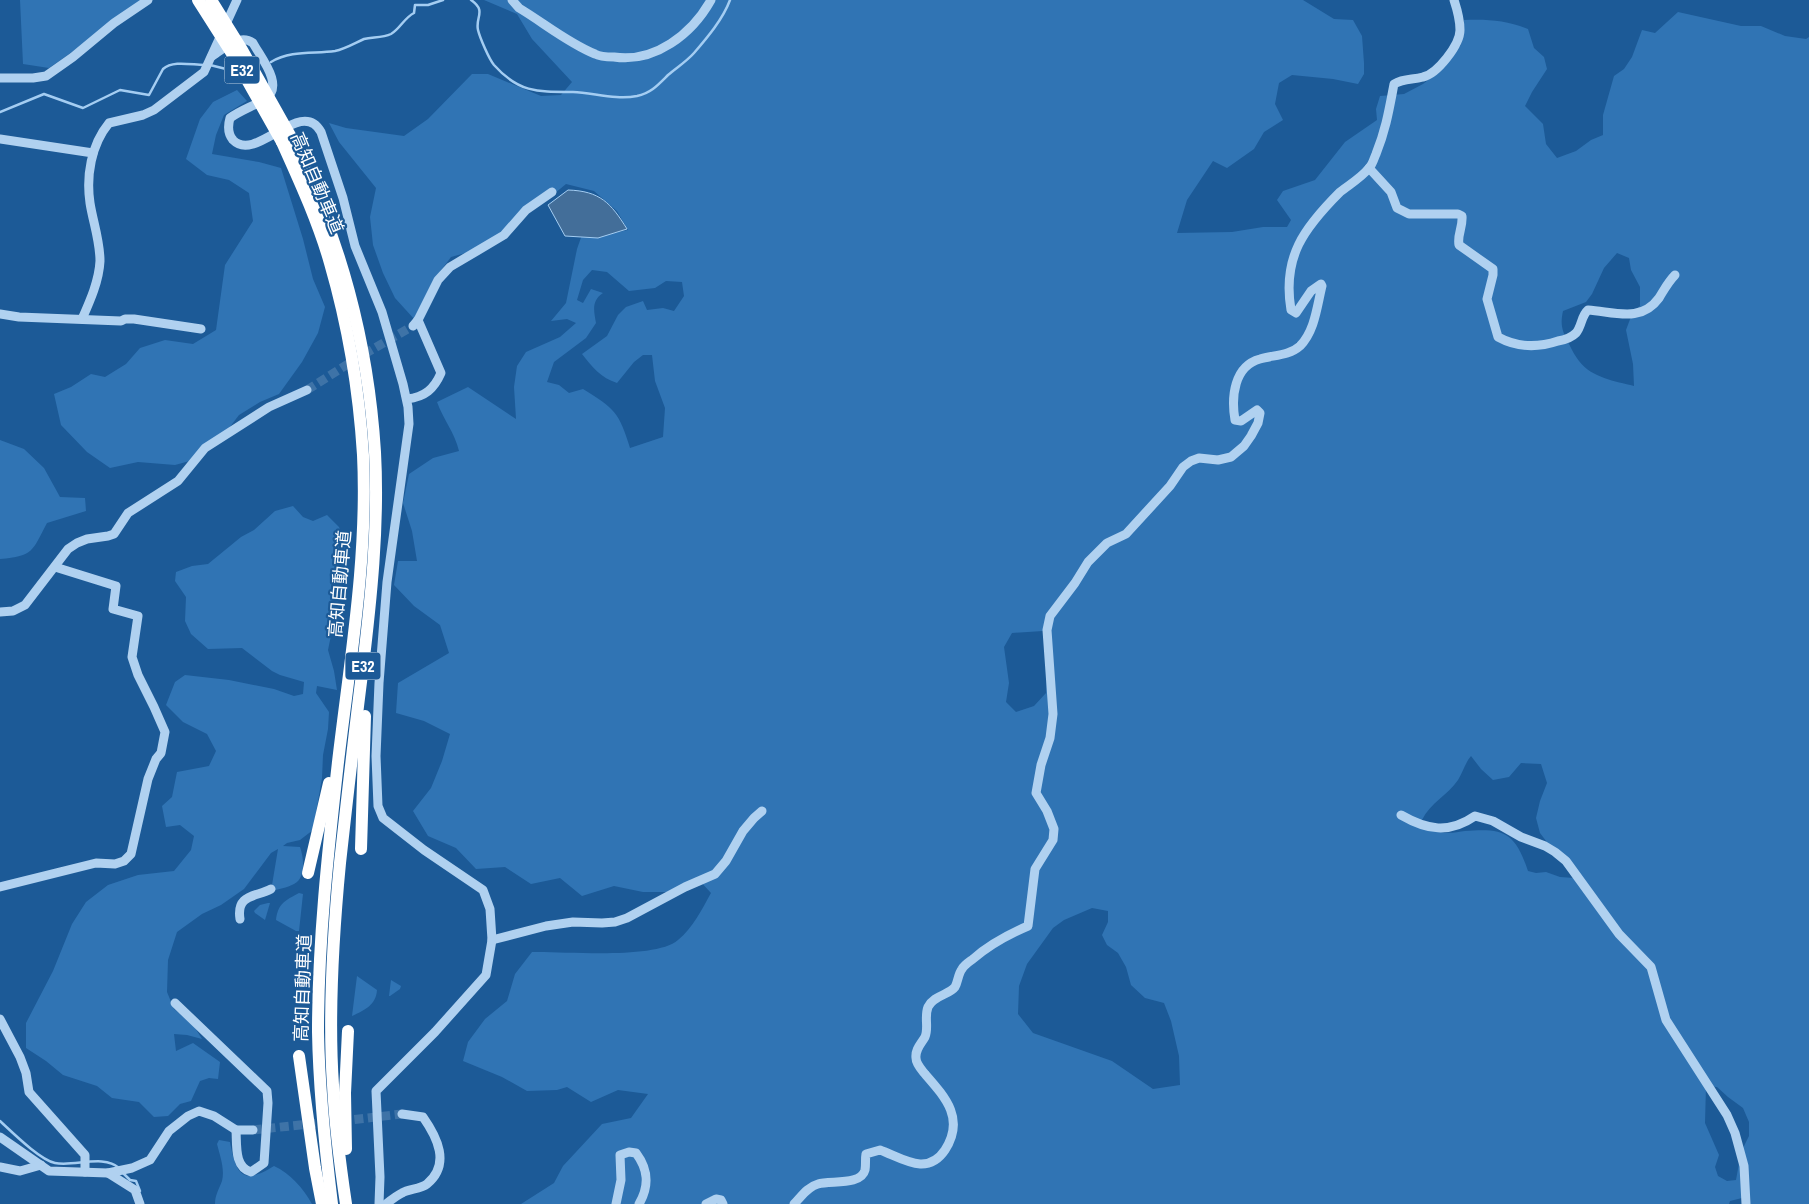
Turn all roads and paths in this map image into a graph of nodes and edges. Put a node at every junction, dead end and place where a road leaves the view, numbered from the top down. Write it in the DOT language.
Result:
graph roads {
  1 [pos="148,0"];
  2 [pos="198,0"];
  3 [pos="211,0"];
  4 [pos="237,0"];
  5 [pos="512,0"];
  6 [pos="711,0"];
  7 [pos="1454,0"];
  8 [pos="209,62"];
  9 [pos="0,78"];
  10 [pos="0,139"];
  11 [pos="287,141"];
  12 [pos="93,154"];
  13 [pos="1369,168"];
  14 [pos="552,192"];
  15 [pos="1675,275"];
  16 [pos="0,314"];
  17 [pos="82,319"];
  18 [pos="201,329"];
  19 [pos="307,390"];
  20 [pos="407,399"];
  21 [pos="55,567"];
  22 [pos="0,612"];
  23 [pos="363,613"];
  24 [pos="762,811"];
  25 [pos="1401,816"];
  26 [pos="361,849"];
  27 [pos="308,873"];
  28 [pos="0,887"];
  29 [pos="271,889"];
  30 [pos="240,919"];
  31 [pos="492,940"];
  32 [pos="175,1003"];
  33 [pos="0,1019"];
  34 [pos="348,1031"];
  35 [pos="299,1056"];
  36 [pos="402,1114"];
  37 [pos="236,1130"];
  38 [pos="253,1130"];
  39 [pos="0,1138"];
  40 [pos="41,1164"];
  41 [pos="85,1165"];
  42 [pos="0,1167"];
  43 [pos="112,1172"];
  44 [pos="140,1204"];
  45 [pos="322,1204"];
  46 [pos="332,1204"];
  47 [pos="346,1204"];
  48 [pos="352,1204"];
  49 [pos="378,1204"];
  50 [pos="386,1204"];
  51 [pos="616,1204"];
  52 [pos="639,1204"];
  53 [pos="706,1204"];
  54 [pos="723,1204"];
  55 [pos="794,1204"];
  56 [pos="1746,1204"];
  1 -- 9 [label="street"];
  2 -- 11 [label="highway, 高知自動車道 / E32, bridge"];
  3 -- 11 [label="highway, 高知自動車道 / E32, bridge"];
  4 -- 8 [label="street"];
  5 -- 6 [label="street"];
  7 -- 13 [label="street"];
  8 -- 12 [label="street"];
  8 -- 20 [label="street"];
  10 -- 12 [label="street"];
  11 -- 23 [label="highway, 高知自動車道 / E32"];
  12 -- 17 [label="street"];
  13 -- 15 [label="street"];
  13 -- 55 [label="street"];
  14 -- 20 [label="street"];
  16 -- 17 [label="street"];
  17 -- 18 [label="street"];
  19 -- 21 [label="street"];
  20 -- 31 [label="street"];
  21 -- 22 [label="street"];
  21 -- 28 [label="street"];
  23 -- 26 [label="highway"];
  23 -- 27 [label="highway"];
  23 -- 46 [label="highway, 高知自動車道 / E32"];
  23 -- 47 [label="highway, 高知自動車道 / E32"];
  24 -- 31 [label="street"];
  25 -- 56 [label="street"];
  29 -- 30 [label="street"];
  31 -- 49 [label="street"];
  32 -- 37 [label="street"];
  33 -- 41 [label="street"];
  34 -- 48 [label="highway"];
  35 -- 45 [label="highway"];
  36 -- 50 [label="street"];
  37 -- 38 [label="street"];
  37 -- 43 [label="street"];
  39 -- 40 [label="street"];
  40 -- 41 [label="street"];
  40 -- 42 [label="street"];
  41 -- 43 [label="street"];
  43 -- 44 [label="street"];
  51 -- 52 [label="street"];
  53 -- 54 [label="street"];
}
